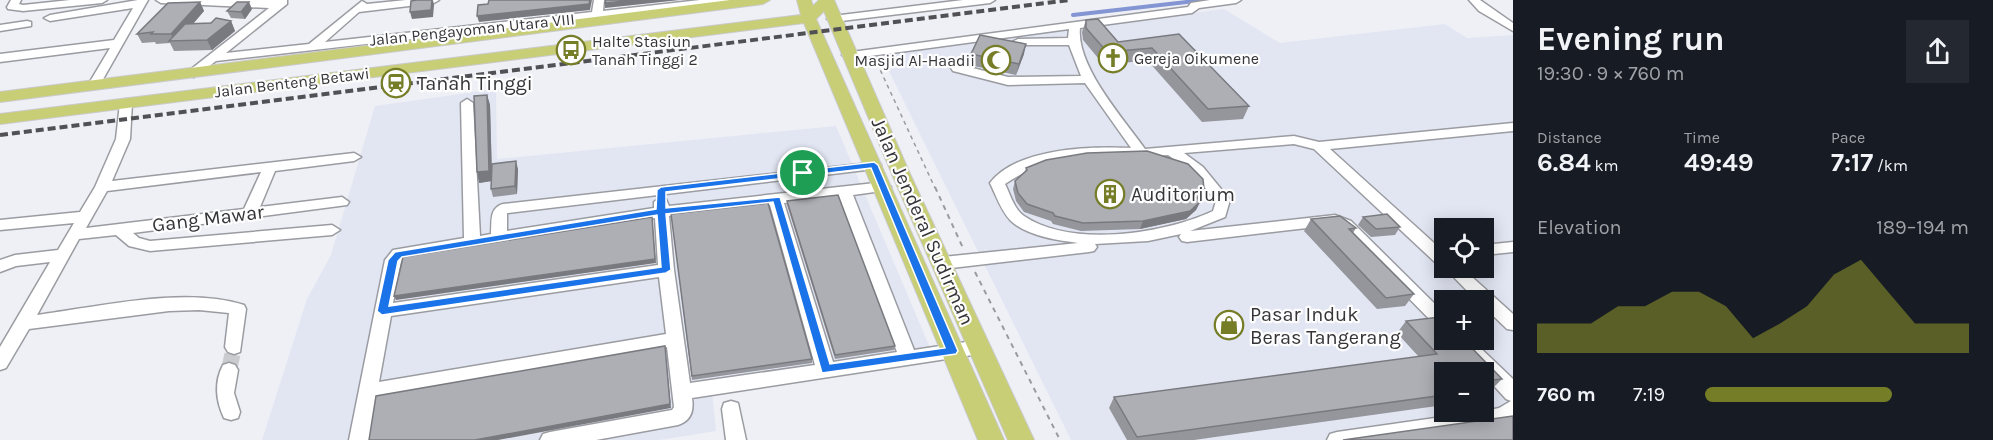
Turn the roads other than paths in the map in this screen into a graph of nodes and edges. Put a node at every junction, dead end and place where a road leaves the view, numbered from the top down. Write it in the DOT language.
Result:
graph roads {
  1 [pos="16,0"];
  2 [pos="102,0"];
  3 [pos="161,0"];
  4 [pos="367,0"];
  5 [pos="434,0"];
  6 [pos="599,0"];
  7 [pos="729,0"];
  8 [pos="764,0"];
  9 [pos="990,0"];
  10 [pos="1236,0"];
  11 [pos="1474,0"];
  12 [pos="81,2"];
  13 [pos="142,2"];
  14 [pos="1195,2"];
  15 [pos="283,3"];
  16 [pos="829,6"];
  17 [pos="356,9"];
  18 [pos="807,9"];
  19 [pos="597,15"];
  20 [pos="70,16"];
  21 [pos="50,18"];
  22 [pos="27,24"];
  23 [pos="236,26"];
  24 [pos="256,26"];
  25 [pos="1075,26"];
  26 [pos="0,28"];
  27 [pos="1513,28"];
  28 [pos="61,31"];
  29 [pos="1073,41"];
  30 [pos="1018,42"];
  31 [pos="118,43"];
  32 [pos="312,47"];
  33 [pos="848,55"];
  34 [pos="0,58"];
  35 [pos="214,58"];
  36 [pos="957,69"];
  37 [pos="194,73"];
  38 [pos="1089,79"];
  39 [pos="94,85"];
  40 [pos="0,97"];
  41 [pos="126,103"];
  42 [pos="467,104"];
  43 [pos="0,119"];
  44 [pos="1513,127"];
  45 [pos="1318,146"];
  46 [pos="1170,150"];
  47 [pos="1141,153"];
  48 [pos="354,157"];
  49 [pos="874,165"];
  50 [pos="270,167"];
  51 [pos="884,187"];
  52 [pos="102,188"];
  53 [pos="661,190"];
  54 [pos="844,191"];
  55 [pos="776,199"];
  56 [pos="342,202"];
  57 [pos="661,212"];
  58 [pos="250,213"];
  59 [pos="84,216"];
  60 [pos="0,225"];
  61 [pos="119,229"];
  62 [pos="332,231"];
  63 [pos="73,235"];
  64 [pos="500,237"];
  65 [pos="472,240"];
  66 [pos="1513,247"];
  67 [pos="1494,249"];
  68 [pos="1434,251"];
  69 [pos="62,255"];
  70 [pos="943,263"];
  71 [pos="0,266"];
  72 [pos="666,270"];
  73 [pos="1463,278"];
  74 [pos="382,311"];
  75 [pos="1434,313"];
  76 [pos="23,323"];
  77 [pos="1513,324"];
  78 [pos="674,339"];
  79 [pos="234,347"];
  80 [pos="979,347"];
  81 [pos="1471,350"];
  82 [pos="952,351"];
  83 [pos="908,357"];
  84 [pos="0,363"];
  85 [pos="229,370"];
  86 [pos="826,370"];
  87 [pos="367,392"];
  88 [pos="682,392"];
  89 [pos="1513,394"];
  90 [pos="1513,408"];
  91 [pos="731,410"];
  92 [pos="231,412"];
  93 [pos="359,440"];
  94 [pos="550,440"];
  95 [pos="736,440"];
  96 [pos="991,440"];
  97 [pos="1021,440"];
  98 [pos="1337,440"];
  1 -- 12 [label="street"];
  2 -- 12 [label="street"];
  3 -- 15 [label="street"];
  4 -- 17 [label="street"];
  5 -- 17 [label="street"];
  6 -- 19 [label="street"];
  7 -- 19 [label="street, Jalan Pengayoman Utara VIII"];
  8 -- 37 [label="main road, Jalan Benteng Betawi"];
  9 -- 16 [label="street"];
  10 -- 14 [label="street"];
  11 -- 27 [label="street"];
  12 -- 20 [label="street"];
  13 -- 20 [label="street"];
  13 -- 31 [label="street"];
  14 -- 25 [label="street"];
  15 -- 24 [label="street"];
  16 -- 18 [label="main road"];
  16 -- 33 [label="main road, Jalan Jenderal Sudirman"];
  17 -- 32 [label="street"];
  18 -- 41 [label="main road, Jalan Benteng Betawi"];
  18 -- 49 [label="main road, Jalan Jenderal Sudirman"];
  19 -- 32 [label="street, Jalan Pengayoman Utara VIII"];
  20 -- 21 [label="street"];
  20 -- 28 [label="street"];
  22 -- 26 [label="street"];
  23 -- 24 [label="street"];
  24 -- 35 [label="street"];
  25 -- 29 [label="street"];
  25 -- 33 [label="street"];
  29 -- 30 [label="street"];
  29 -- 38 [label="street"];
  31 -- 34 [label="street"];
  31 -- 39 [label="street"];
  32 -- 35 [label="street, Jalan Pengayoman Utara VIII"];
  33 -- 70 [label="main road, Jalan Jenderal Sudirman"];
  35 -- 37 [label="street"];
  36 -- 38 [label="street"];
  37 -- 39 [label="main road, Jalan Benteng Betawi"];
  38 -- 47 [label="street"];
  39 -- 40 [label="main road, Jalan Benteng Betawi"];
  41 -- 43 [label="main road, Jalan Benteng Betawi"];
  41 -- 52 [label="street"];
  42 -- 65 [label="street"];
  44 -- 45 [label="street"];
  45 -- 46 [label="street"];
  45 -- 68 [label="street"];
  46 -- 47 [label="street"];
  46 -- 47 [label="street"];
  48 -- 50 [label="street"];
  49 -- 51 [label="main road, Jalan Jenderal Sudirman"];
  49 -- 53 [label="street"];
  50 -- 52 [label="street"];
  50 -- 58 [label="street"];
  51 -- 54 [label="street"];
  51 -- 82 [label="main road, Jalan Jenderal Sudirman"];
  52 -- 59 [label="street"];
  53 -- 57 [label="street"];
  53 -- 64 [label="street"];
  54 -- 55 [label="street"];
  54 -- 83 [label="street"];
  55 -- 57 [label="street"];
  55 -- 86 [label="street"];
  56 -- 58 [label="street, Gang Mawar"];
  57 -- 64 [label="street"];
  57 -- 72 [label="street"];
  58 -- 61 [label="street, Gang Mawar"];
  59 -- 60 [label="street"];
  59 -- 63 [label="street"];
  61 -- 62 [label="street"];
  61 -- 63 [label="street, Gang Mawar"];
  63 -- 69 [label="street"];
  64 -- 65 [label="street"];
  65 -- 74 [label="street"];
  66 -- 67 [label="street"];
  69 -- 71 [label="street"];
  69 -- 76 [label="street"];
  70 -- 75 [label="street"];
  70 -- 80 [label="main road, Jalan Jenderal Sudirman"];
  72 -- 74 [label="street"];
  72 -- 78 [label="street"];
  73 -- 77 [label="street"];
  74 -- 87 [label="street"];
  76 -- 79 [label="street"];
  76 -- 84 [label="street"];
  78 -- 87 [label="street"];
  78 -- 88 [label="street"];
  80 -- 82 [label="street"];
  80 -- 97 [label="main road, Jalan Jenderal Sudirman"];
  81 -- 89 [label="street"];
  82 -- 83 [label="street"];
  82 -- 96 [label="main road, Jalan Jenderal Sudirman"];
  83 -- 86 [label="street"];
  85 -- 92 [label="street"];
  86 -- 88 [label="street"];
  87 -- 93 [label="street"];
  88 -- 94 [label="street"];
  90 -- 98 [label="street"];
  91 -- 95 [label="street"];
}
